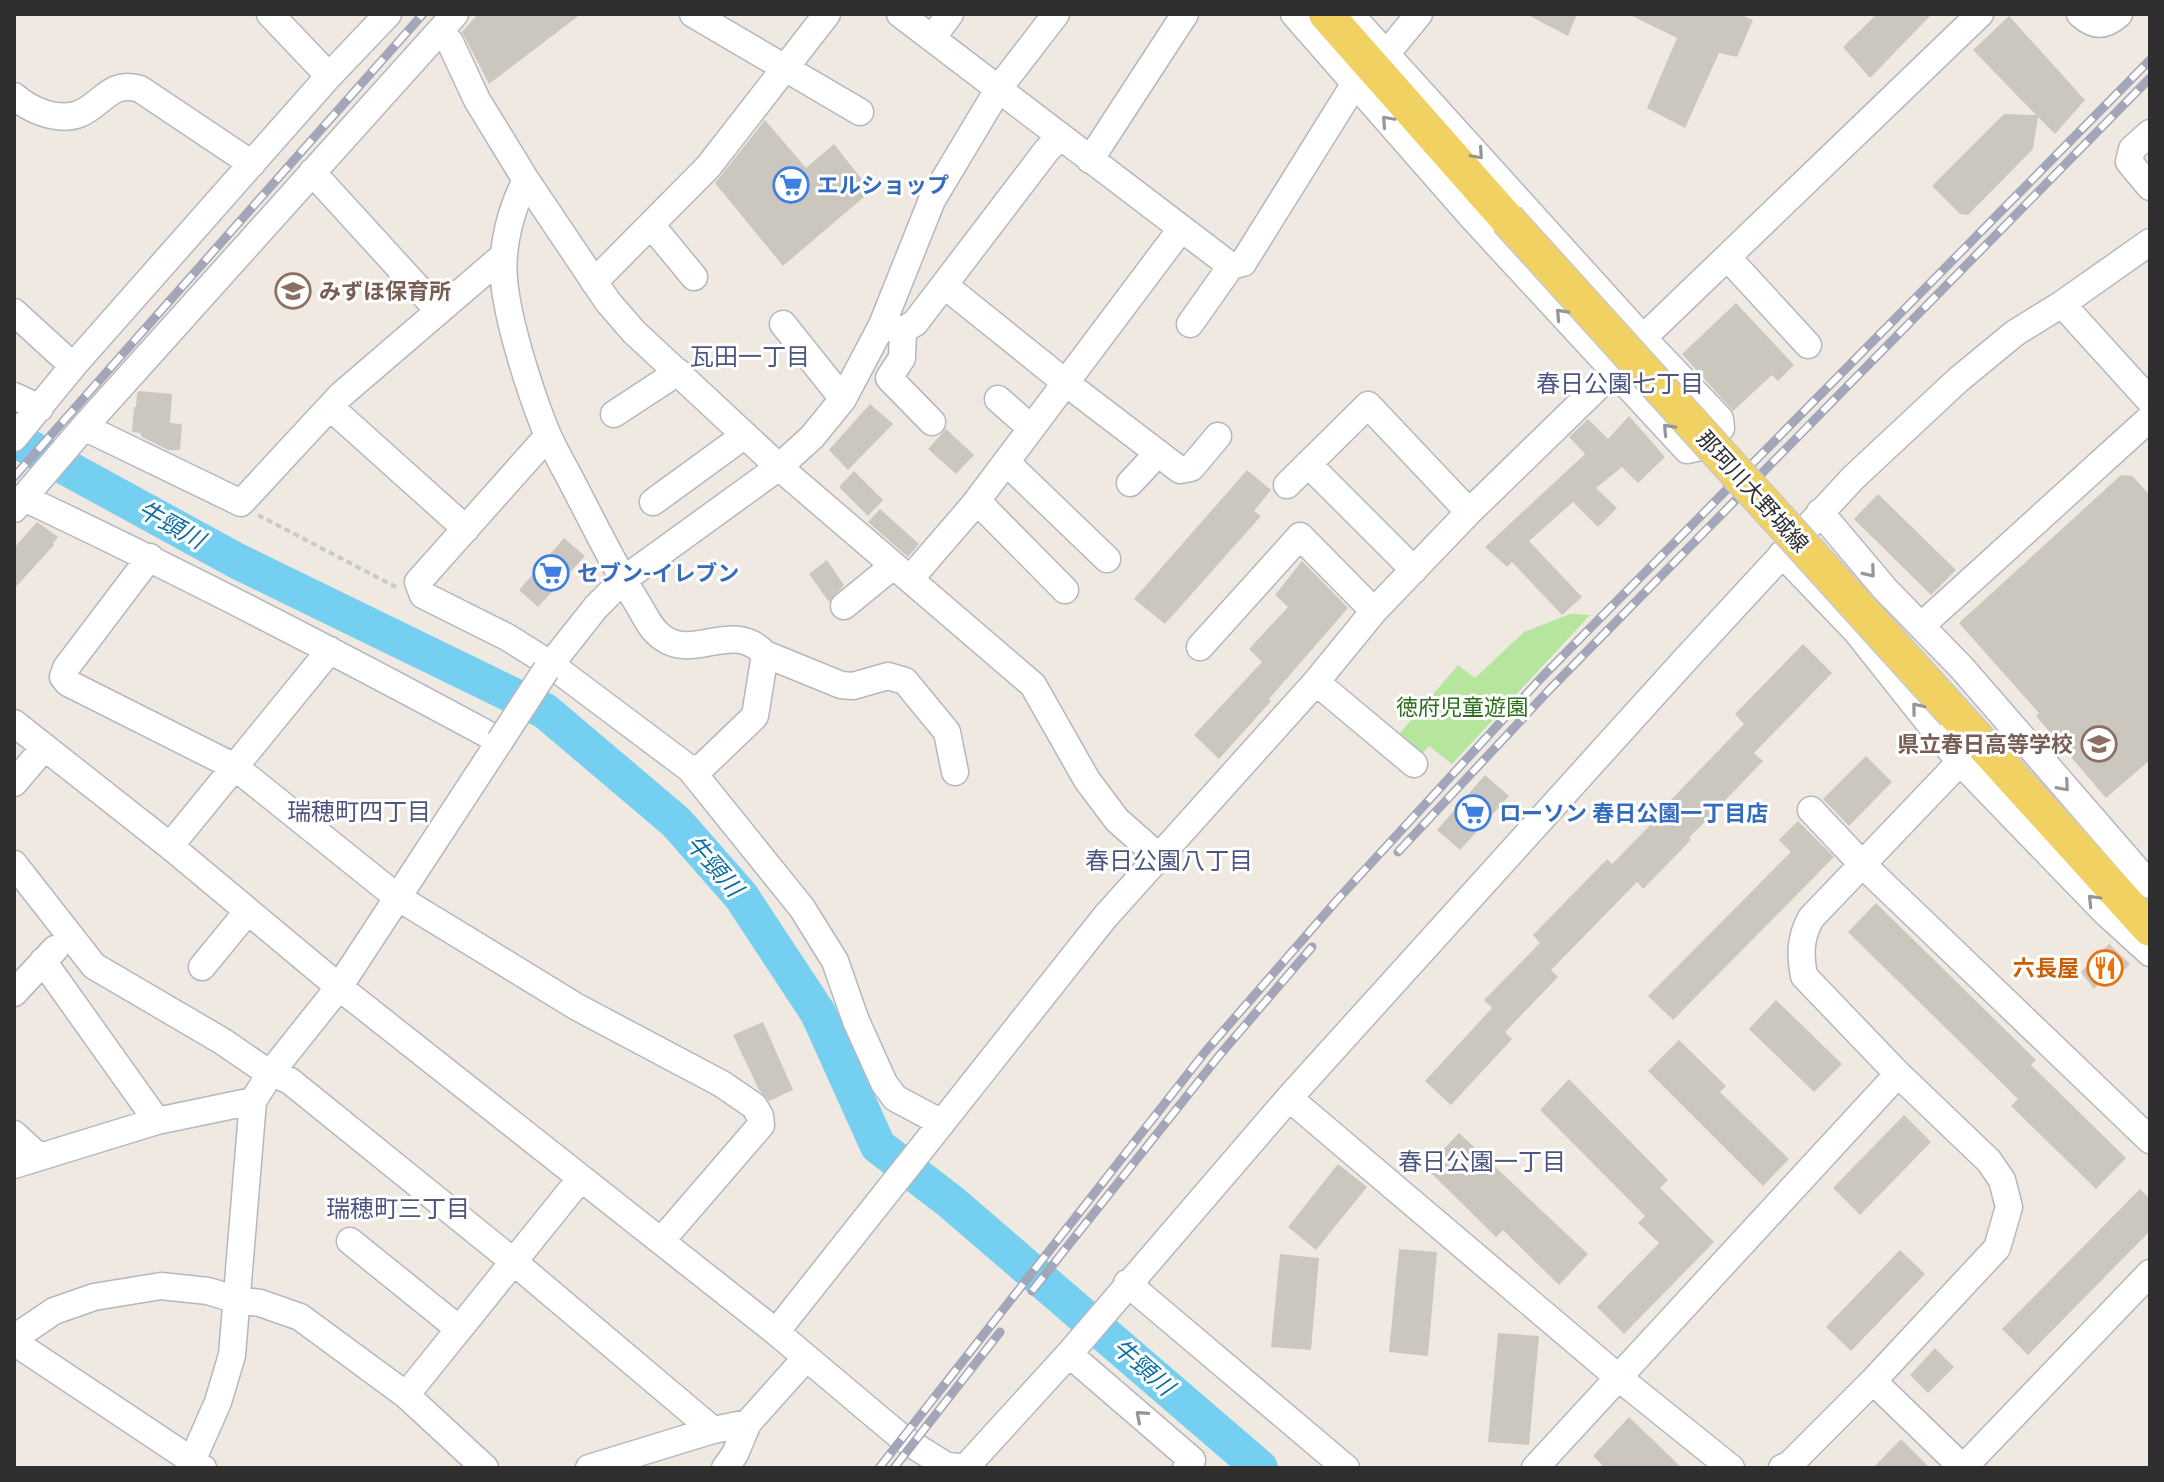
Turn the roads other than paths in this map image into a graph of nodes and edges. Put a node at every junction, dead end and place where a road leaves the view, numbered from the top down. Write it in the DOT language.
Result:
graph roads {
  1 [pos="270,14"];
  2 [pos="388,14"];
  3 [pos="693,14"];
  4 [pos="827,14"];
  5 [pos="900,14"];
  6 [pos="950,14"];
  7 [pos="1056,14"];
  8 [pos="1185,14"];
  9 [pos="1294,14"];
  10 [pos="1326,14"];
  11 [pos="1350,14"];
  12 [pos="1419,14"];
  13 [pos="1980,14"];
  14 [pos="2080,14"];
  15 [pos="2119,14"];
  16 [pos="448,22"];
  17 [pos="933,37"];
  18 [pos="1387,53"];
  19 [pos="786,67"];
  20 [pos="329,76"];
  21 [pos="1354,85"];
  22 [pos="999,88"];
  23 [pos="14,96"];
  24 [pos="860,112"];
  25 [pos="2150,133"];
  26 [pos="1060,137"];
  27 [pos="1090,160"];
  28 [pos="252,164"];
  29 [pos="312,172"];
  30 [pos="526,180"];
  31 [pos="2150,187"];
  32 [pos="651,225"];
  33 [pos="1181,229"];
  34 [pos="2150,242"];
  35 [pos="503,256"];
  36 [pos="1728,258"];
  37 [pos="1231,266"];
  38 [pos="694,277"];
  39 [pos="594,282"];
  40 [pos="944,285"];
  41 [pos="2062,304"];
  42 [pos="438,310"];
  43 [pos="14,312"];
  44 [pos="783,324"];
  45 [pos="1190,324"];
  46 [pos="893,327"];
  47 [pos="1643,338"];
  48 [pos="1808,345"];
  49 [pos="73,366"];
  50 [pos="1614,371"];
  51 [pos="678,372"];
  52 [pos="1066,383"];
  53 [pos="14,396"];
  54 [pos="843,399"];
  55 [pos="998,399"];
  56 [pos="2150,401"];
  57 [pos="330,407"];
  58 [pos="40,408"];
  59 [pos="614,414"];
  60 [pos="2150,418"];
  61 [pos="932,422"];
  62 [pos="84,427"];
  63 [pos="1031,428"];
  64 [pos="745,435"];
  65 [pos="548,436"];
  66 [pos="14,438"];
  67 [pos="1220,438"];
  68 [pos="1158,453"];
  69 [pos="1006,462"];
  70 [pos="1308,464"];
  71 [pos="779,467"];
  72 [pos="1130,483"];
  73 [pos="1287,485"];
  74 [pos="977,501"];
  75 [pos="653,502"];
  76 [pos="19,504"];
  77 [pos="1469,512"];
  78 [pos="1820,512"];
  79 [pos="466,529"];
  80 [pos="1782,554"];
  81 [pos="150,557"];
  82 [pos="1107,559"];
  83 [pos="1414,570"];
  84 [pos="901,572"];
  85 [pos="623,580"];
  86 [pos="1065,590"];
  87 [pos="844,606"];
  88 [pos="1374,611"];
  89 [pos="1921,626"];
  90 [pos="1200,647"];
  91 [pos="330,650"];
  92 [pos="765,654"];
  93 [pos="548,667"];
  94 [pos="1316,682"];
  95 [pos="14,723"];
  96 [pos="500,741"];
  97 [pos="44,748"];
  98 [pos="1960,762"];
  99 [pos="1414,764"];
  100 [pos="235,767"];
  101 [pos="690,769"];
  102 [pos="955,772"];
  103 [pos="14,783"];
  104 [pos="1811,810"];
  105 [pos="170,846"];
  106 [pos="1159,857"];
  107 [pos="14,864"];
  108 [pos="1863,865"];
  109 [pos="2150,885"];
  110 [pos="397,897"];
  111 [pos="248,911"];
  112 [pos="2150,929"];
  113 [pos="69,936"];
  114 [pos="2150,953"];
  115 [pos="43,961"];
  116 [pos="202,967"];
  117 [pos="339,987"];
  118 [pos="14,993"];
  119 [pos="272,1071"];
  120 [pos="1898,1074"];
  121 [pos="1289,1098"];
  122 [pos="253,1101"];
  123 [pos="157,1121"];
  124 [pos="937,1130"];
  125 [pos="14,1134"];
  126 [pos="2150,1140"];
  127 [pos="26,1161"];
  128 [pos="581,1178"];
  129 [pos="350,1241"];
  130 [pos="661,1241"];
  131 [pos="514,1262"];
  132 [pos="2150,1273"];
  133 [pos="1127,1283"];
  134 [pos="237,1300"];
  135 [pos="459,1329"];
  136 [pos="776,1332"];
  137 [pos="14,1340"];
  138 [pos="1069,1354"];
  139 [pos="806,1358"];
  140 [pos="1619,1378"];
  141 [pos="1873,1381"];
  142 [pos="406,1395"];
  143 [pos="748,1423"];
  144 [pos="713,1430"];
  145 [pos="196,1466"];
  146 [pos="485,1468"];
  147 [pos="589,1468"];
  148 [pos="725,1468"];
  149 [pos="965,1468"];
  150 [pos="1186,1468"];
  151 [pos="1346,1468"];
  152 [pos="1535,1468"];
  153 [pos="1731,1468"];
  154 [pos="1782,1468"];
  155 [pos="1963,1468"];
  1 -- 20 [label="street"];
  2 -- 20 [label="street"];
  3 -- 19 [label="street"];
  4 -- 19 [label="street"];
  5 -- 17 [label="street"];
  6 -- 17 [label="street"];
  7 -- 22 [label="street"];
  8 -- 27 [label="street"];
  9 -- 21 [label="street"];
  10 -- 112 [label="main road, 那珂川大野城線, bridge"];
  11 -- 18 [label="street"];
  12 -- 18 [label="street"];
  13 -- 36 [label="street"];
  14 -- 15 [label="street"];
  16 -- 29 [label="street"];
  16 -- 30 [label="street"];
  17 -- 22 [label="street"];
  18 -- 47 [label="street, one-way"];
  19 -- 24 [label="street"];
  19 -- 32 [label="street"];
  20 -- 28 [label="street"];
  21 -- 37 [label="street"];
  50 -- 21 [label="street, one-way"];
  22 -- 26 [label="street"];
  22 -- 46 [label="street"];
  23 -- 28 [label="street"];
  25 -- 31 [label="street"];
  26 -- 27 [label="street"];
  26 -- 40 [label="street"];
  27 -- 33 [label="street"];
  28 -- 49 [label="street"];
  29 -- 42 [label="street"];
  29 -- 62 [label="street"];
  30 -- 35 [label="street"];
  30 -- 39 [label="street"];
  32 -- 38 [label="street"];
  32 -- 39 [label="street"];
  33 -- 37 [label="street"];
  33 -- 52 [label="street"];
  34 -- 41 [label="street"];
  35 -- 42 [label="street"];
  35 -- 65 [label="street"];
  36 -- 47 [label="street"];
  36 -- 48 [label="street"];
  37 -- 45 [label="street"];
  39 -- 51 [label="street"];
  40 -- 46 [label="street"];
  40 -- 52 [label="street"];
  41 -- 56 [label="street"];
  41 -- 78 [label="street"];
  42 -- 57 [label="street"];
  43 -- 49 [label="street"];
  44 -- 54 [label="street"];
  46 -- 54 [label="street"];
  46 -- 61 [label="street"];
  47 -- 50 [label="street"];
  47 -- 50 [label="street, one-way"];
  49 -- 58 [label="street"];
  50 -- 77 [label="street"];
  51 -- 59 [label="street"];
  51 -- 64 [label="street"];
  52 -- 63 [label="street"];
  52 -- 68 [label="street"];
  53 -- 58 [label="street"];
  54 -- 71 [label="street"];
  55 -- 63 [label="street"];
  57 -- 62 [label="street"];
  57 -- 79 [label="street"];
  58 -- 66 [label="street"];
  60 -- 89 [label="street"];
  62 -- 76 [label="street"];
  63 -- 69 [label="street"];
  64 -- 71 [label="street"];
  64 -- 75 [label="street"];
  65 -- 79 [label="street"];
  65 -- 85 [label="street"];
  67 -- 68 [label="street"];
  68 -- 72 [label="street"];
  69 -- 74 [label="street"];
  69 -- 82 [label="street"];
  70 -- 73 [label="street"];
  70 -- 77 [label="street"];
  70 -- 83 [label="street"];
  71 -- 84 [label="street"];
  71 -- 85 [label="street"];
  74 -- 84 [label="street"];
  74 -- 86 [label="street"];
  76 -- 81 [label="street"];
  77 -- 83 [label="street"];
  78 -- 80 [label="street"];
  78 -- 89 [label="street, one-way"];
  79 -- 93 [label="street"];
  98 -- 80 [label="street, one-way"];
  80 -- 121 [label="street"];
  81 -- 91 [label="street"];
  81 -- 100 [label="street"];
  83 -- 88 [label="street"];
  84 -- 87 [label="street"];
  84 -- 106 [label="street"];
  85 -- 92 [label="street"];
  85 -- 93 [label="street"];
  88 -- 90 [label="street"];
  88 -- 94 [label="street"];
  89 -- 109 [label="street, one-way"];
  91 -- 96 [label="street"];
  91 -- 100 [label="street"];
  92 -- 101 [label="street"];
  92 -- 102 [label="street"];
  93 -- 96 [label="street, bridge"];
  93 -- 101 [label="street"];
  94 -- 99 [label="street"];
  94 -- 106 [label="street"];
  95 -- 97 [label="street"];
  96 -- 110 [label="street"];
  97 -- 103 [label="street"];
  97 -- 105 [label="street"];
  98 -- 108 [label="street"];
  114 -- 98 [label="street, one-way"];
  100 -- 105 [label="street"];
  100 -- 110 [label="street"];
  101 -- 124 [label="street"];
  104 -- 108 [label="street"];
  105 -- 111 [label="street"];
  106 -- 124 [label="street"];
  107 -- 113 [label="street"];
  108 -- 120 [label="street"];
  108 -- 126 [label="street"];
  110 -- 117 [label="street"];
  110 -- 130 [label="street"];
  111 -- 116 [label="street"];
  111 -- 117 [label="street"];
  113 -- 115 [label="street"];
  113 -- 119 [label="street"];
  115 -- 118 [label="street"];
  115 -- 123 [label="street"];
  117 -- 119 [label="street"];
  117 -- 128 [label="street"];
  119 -- 122 [label="street"];
  119 -- 131 [label="street"];
  120 -- 140 [label="street"];
  120 -- 141 [label="street"];
  121 -- 133 [label="street"];
  121 -- 140 [label="street"];
  122 -- 123 [label="street"];
  122 -- 134 [label="street"];
  123 -- 127 [label="street"];
  124 -- 136 [label="street"];
  125 -- 127 [label="street"];
  128 -- 130 [label="street"];
  128 -- 131 [label="street"];
  129 -- 135 [label="street"];
  130 -- 136 [label="street"];
  131 -- 135 [label="street"];
  131 -- 144 [label="street"];
  132 -- 155 [label="street"];
  133 -- 138 [label="street"];
  133 -- 151 [label="street"];
  134 -- 137 [label="street"];
  134 -- 142 [label="street"];
  134 -- 145 [label="street"];
  135 -- 142 [label="street"];
  136 -- 139 [label="street"];
  137 -- 145 [label="street"];
  138 -- 149 [label="street"];
  150 -- 138 [label="street, one-way"];
  139 -- 143 [label="street"];
  139 -- 149 [label="street"];
  140 -- 152 [label="street"];
  140 -- 153 [label="street"];
  141 -- 154 [label="street"];
  141 -- 155 [label="street"];
  142 -- 146 [label="street"];
  143 -- 144 [label="street"];
  143 -- 148 [label="street"];
  144 -- 147 [label="street"];
}
